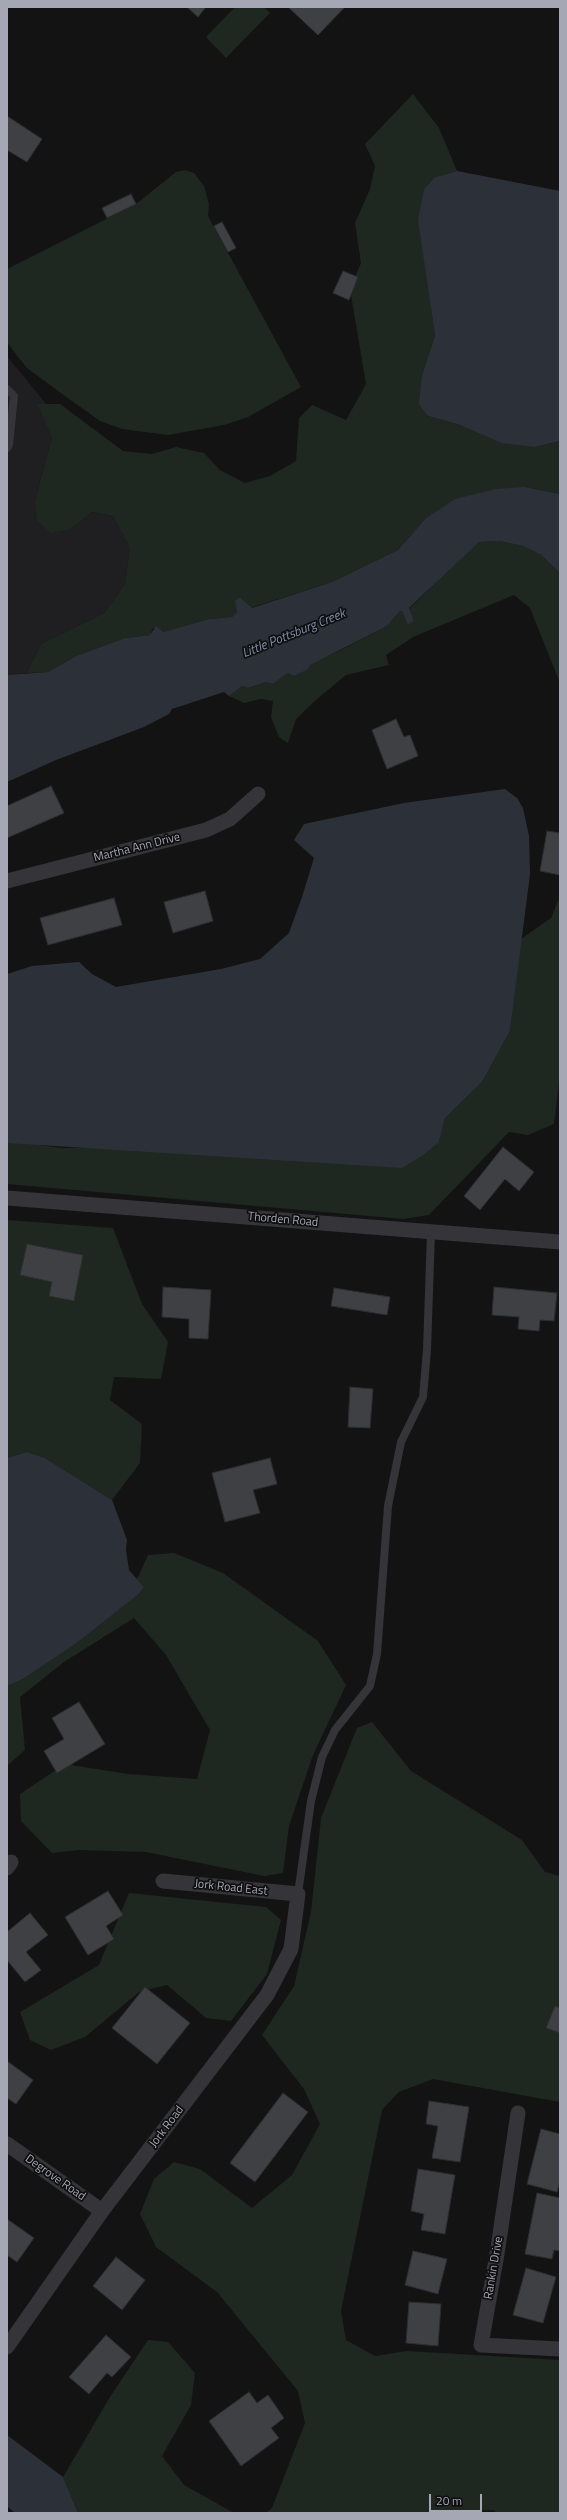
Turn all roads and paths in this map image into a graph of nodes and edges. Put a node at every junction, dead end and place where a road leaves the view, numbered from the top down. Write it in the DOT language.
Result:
graph roads {
  1 [pos="7,389"];
  2 [pos="7,448"];
  3 [pos="258,794"];
  4 [pos="7,881"];
  5 [pos="7,1198"];
  6 [pos="431,1232"];
  7 [pos="560,1242"];
  8 [pos="163,1881"];
  9 [pos="298,1894"];
  10 [pos="518,2113"];
  11 [pos="7,2144"];
  12 [pos="102,2211"];
  13 [pos="7,2347"];
  14 [pos="560,2349"];
  1 -- 2 [label="lane"];
  3 -- 4 [label="street, Martha Ann Drive"];
  5 -- 6 [label="street, Thorden Road"];
  6 -- 7 [label="street, Thorden Road"];
  6 -- 9 [label="lane"];
  8 -- 9 [label="street, Jork Road East"];
  9 -- 12 [label="street, Jork Road"];
  10 -- 14 [label="street, Rankin Drive"];
  11 -- 12 [label="street, Degrove Road"];
  12 -- 13 [label="street, Jork Road"];
}
